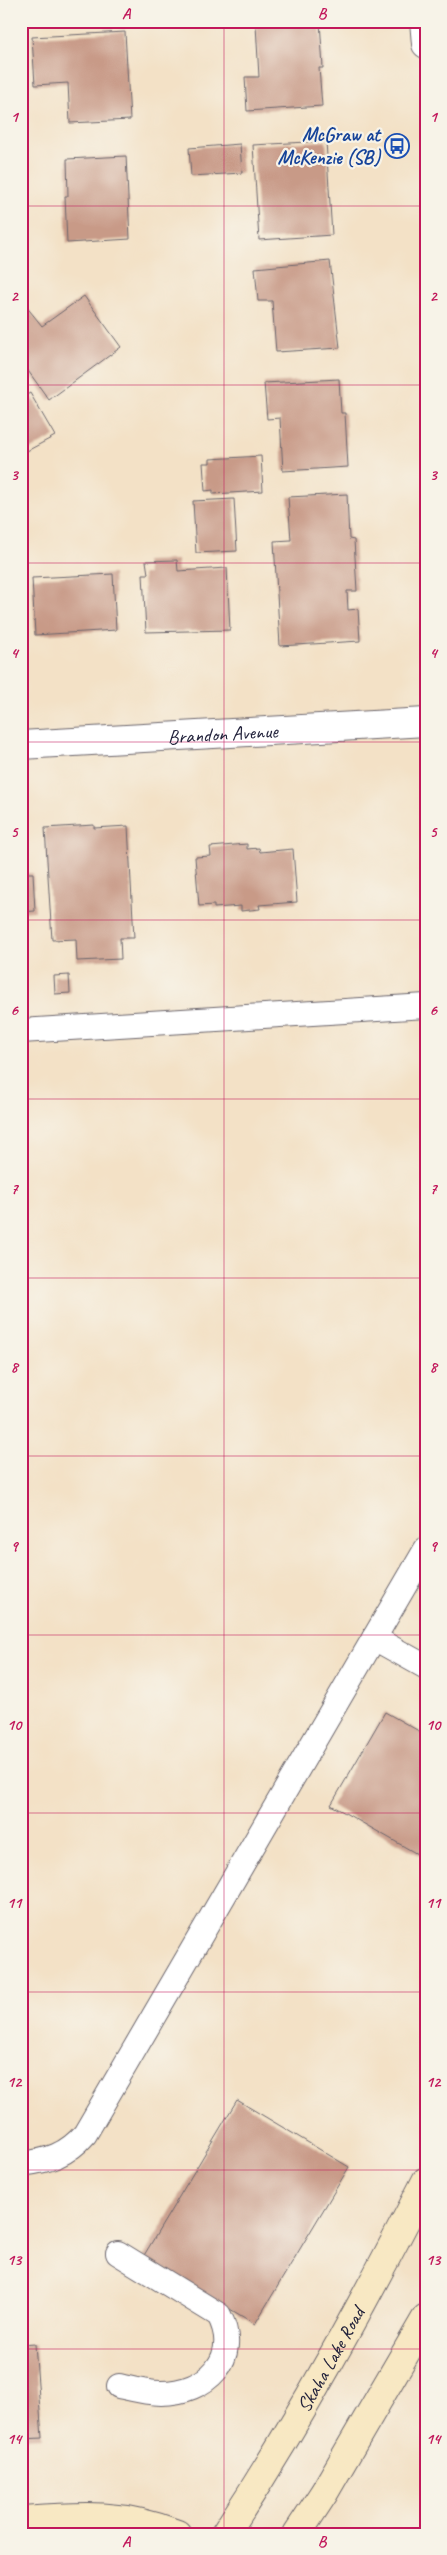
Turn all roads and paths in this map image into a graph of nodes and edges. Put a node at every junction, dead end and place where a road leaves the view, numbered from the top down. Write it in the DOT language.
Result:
graph roads {
  1 [pos="424,21"];
  2 [pos="426,44"];
  3 [pos="426,722"];
  4 [pos="21,745"];
  5 [pos="426,1006"];
  6 [pos="21,1031"];
  7 [pos="426,1549"];
  8 [pos="374,1638"];
  9 [pos="426,1667"];
  10 [pos="21,2164"];
  11 [pos="426,2181"];
  12 [pos="118,2253"];
  13 [pos="426,2318"];
  14 [pos="119,2386"];
  15 [pos="21,2520"];
  16 [pos="177,2534"];
  17 [pos="225,2534"];
  18 [pos="297,2534"];
  1 -- 2 [label="street"];
  3 -- 4 [label="street, Brandon Avenue"];
  5 -- 6 [label="lane"];
  7 -- 8 [label="lane"];
  8 -- 9 [label="lane"];
  8 -- 10 [label="lane"];
  11 -- 17 [label="main road, Skaha Lake Road"];
  12 -- 14 [label="lane"];
  13 -- 18 [label="main road"];
  15 -- 16 [label="main road"];
}
